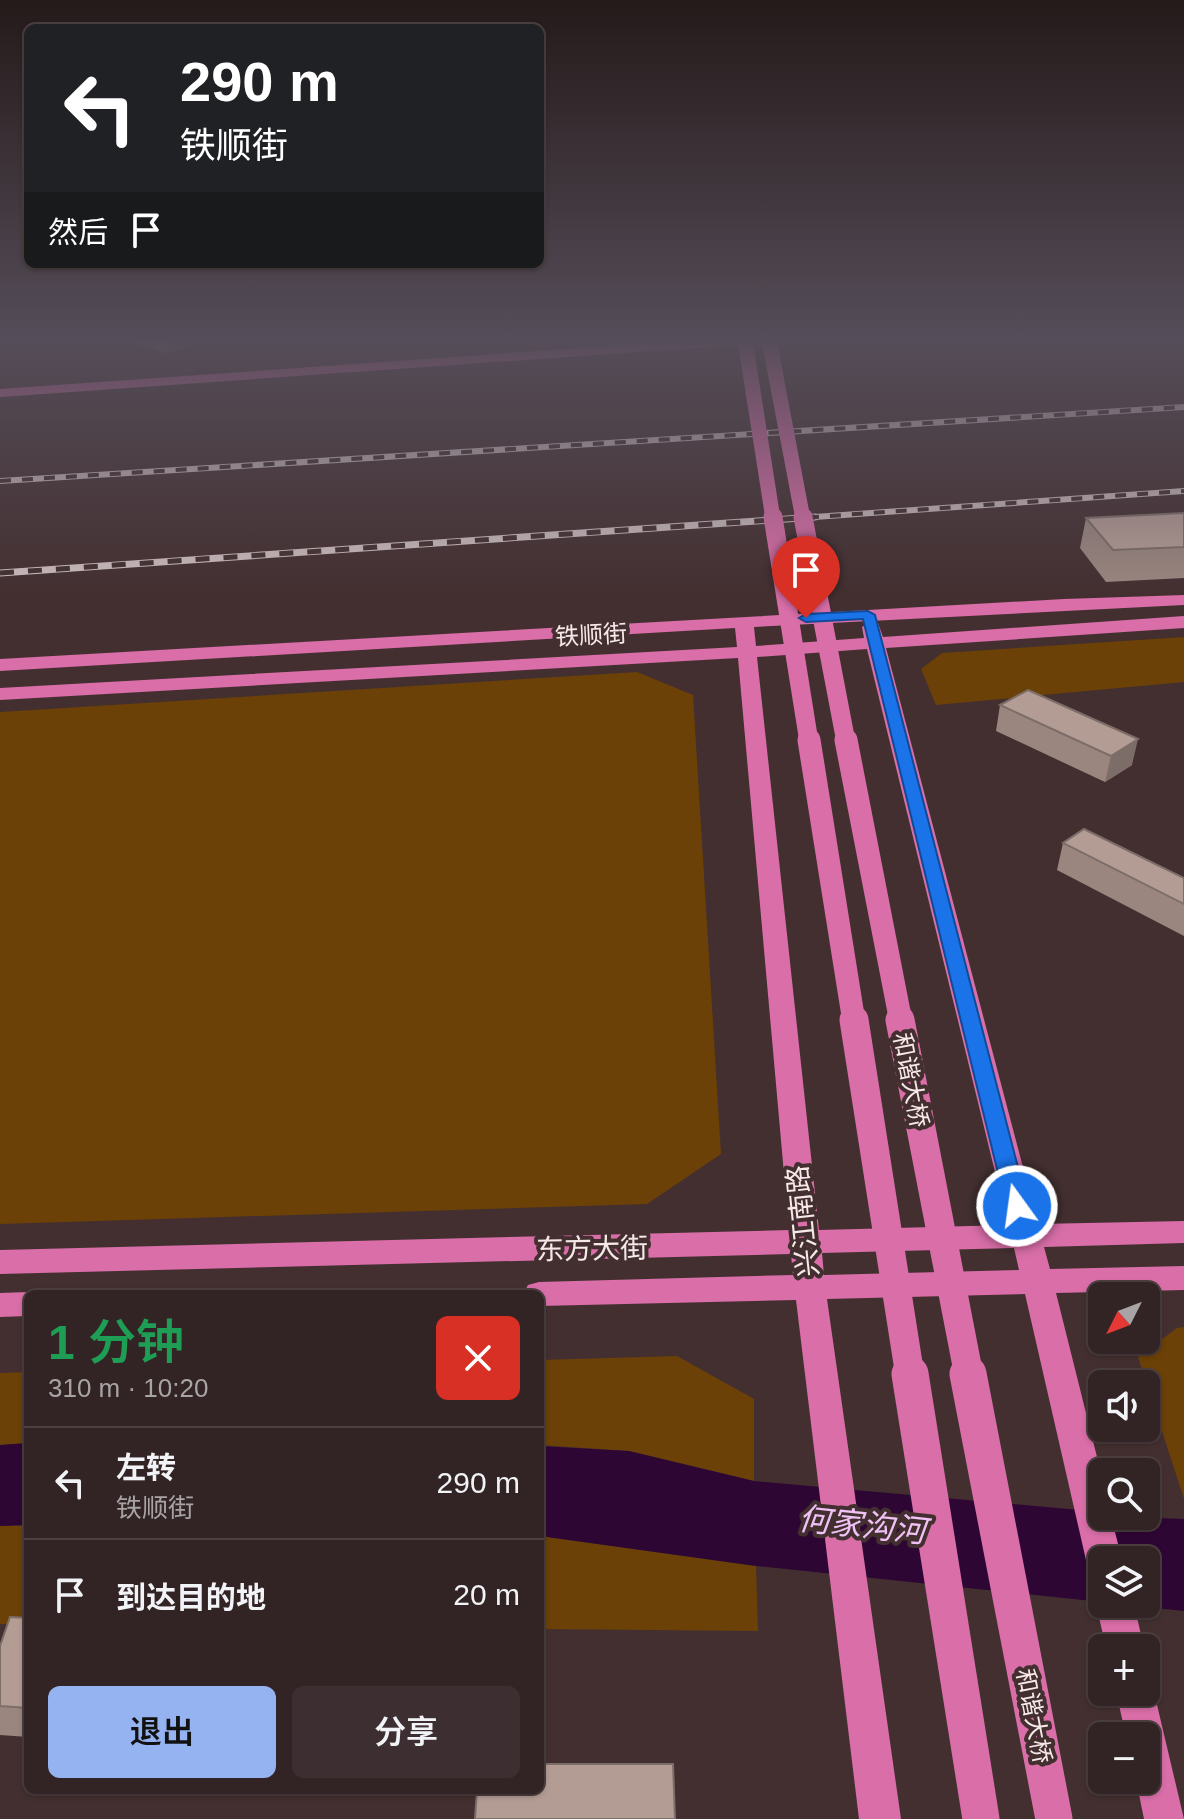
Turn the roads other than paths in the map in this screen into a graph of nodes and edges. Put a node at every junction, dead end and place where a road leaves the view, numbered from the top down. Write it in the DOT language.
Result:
graph roads {
  1 [pos="761,425"];
  2 [pos="785,425"];
  3 [pos="1184,594"];
  4 [pos="1184,600"];
  5 [pos="1064,604"];
  6 [pos="868,615"];
  7 [pos="744,622"];
  8 [pos="1184,622"];
  9 [pos="874,643"];
  10 [pos="745,652"];
  11 [pos="0,665"];
  12 [pos="0,694"];
  13 [pos="1184,1232"];
  14 [pos="1024,1235"];
  15 [pos="806,1244"];
  16 [pos="0,1262"];
  17 [pos="1184,1278"];
  18 [pos="1037,1283"];
  19 [pos="810,1289"];
  20 [pos="544,1294"];
  21 [pos="24,1304"];
  22 [pos="0,1305"];
  23 [pos="1101,1546"];
  24 [pos="879,1816"];
  25 [pos="981,1819"];
  26 [pos="1054,1819"];
  1 -- 25 [label="main road, 和谐大桥, bridge"];
  2 -- 26 [label="main road, 和谐大桥, bridge"];
  3 -- 5 [label="main road"];
  4 -- 5 [label="main road, 铁顺街"];
  5 -- 6 [label="main road, 铁顺街"];
  6 -- 7 [label="main road, 铁顺街"];
  6 -- 9 [label="main road"];
  7 -- 10 [label="main road, 兴江南路"];
  7 -- 11 [label="main road, 铁顺街"];
  8 -- 9 [label="main road, 铁顺街"];
  9 -- 10 [label="main road, 铁顺街"];
  9 -- 14 [label="main road"];
  10 -- 12 [label="main road, 铁顺街"];
  10 -- 15 [label="main road, 兴江南路"];
  13 -- 14 [label="main road, 东方大街"];
  14 -- 15 [label="main road, 东方大街"];
  14 -- 18 [label="main road"];
  15 -- 16 [label="main road, 东方大街"];
  15 -- 19 [label="main road, 兴江南路"];
  17 -- 18 [label="main road, 东方大街"];
  18 -- 19 [label="main road, 东方大街"];
  18 -- 23 [label="main road"];
  19 -- 20 [label="main road, 东方大街"];
  19 -- 24 [label="main road, 兴江南路"];
  21 -- 22 [label="main road"];
}
